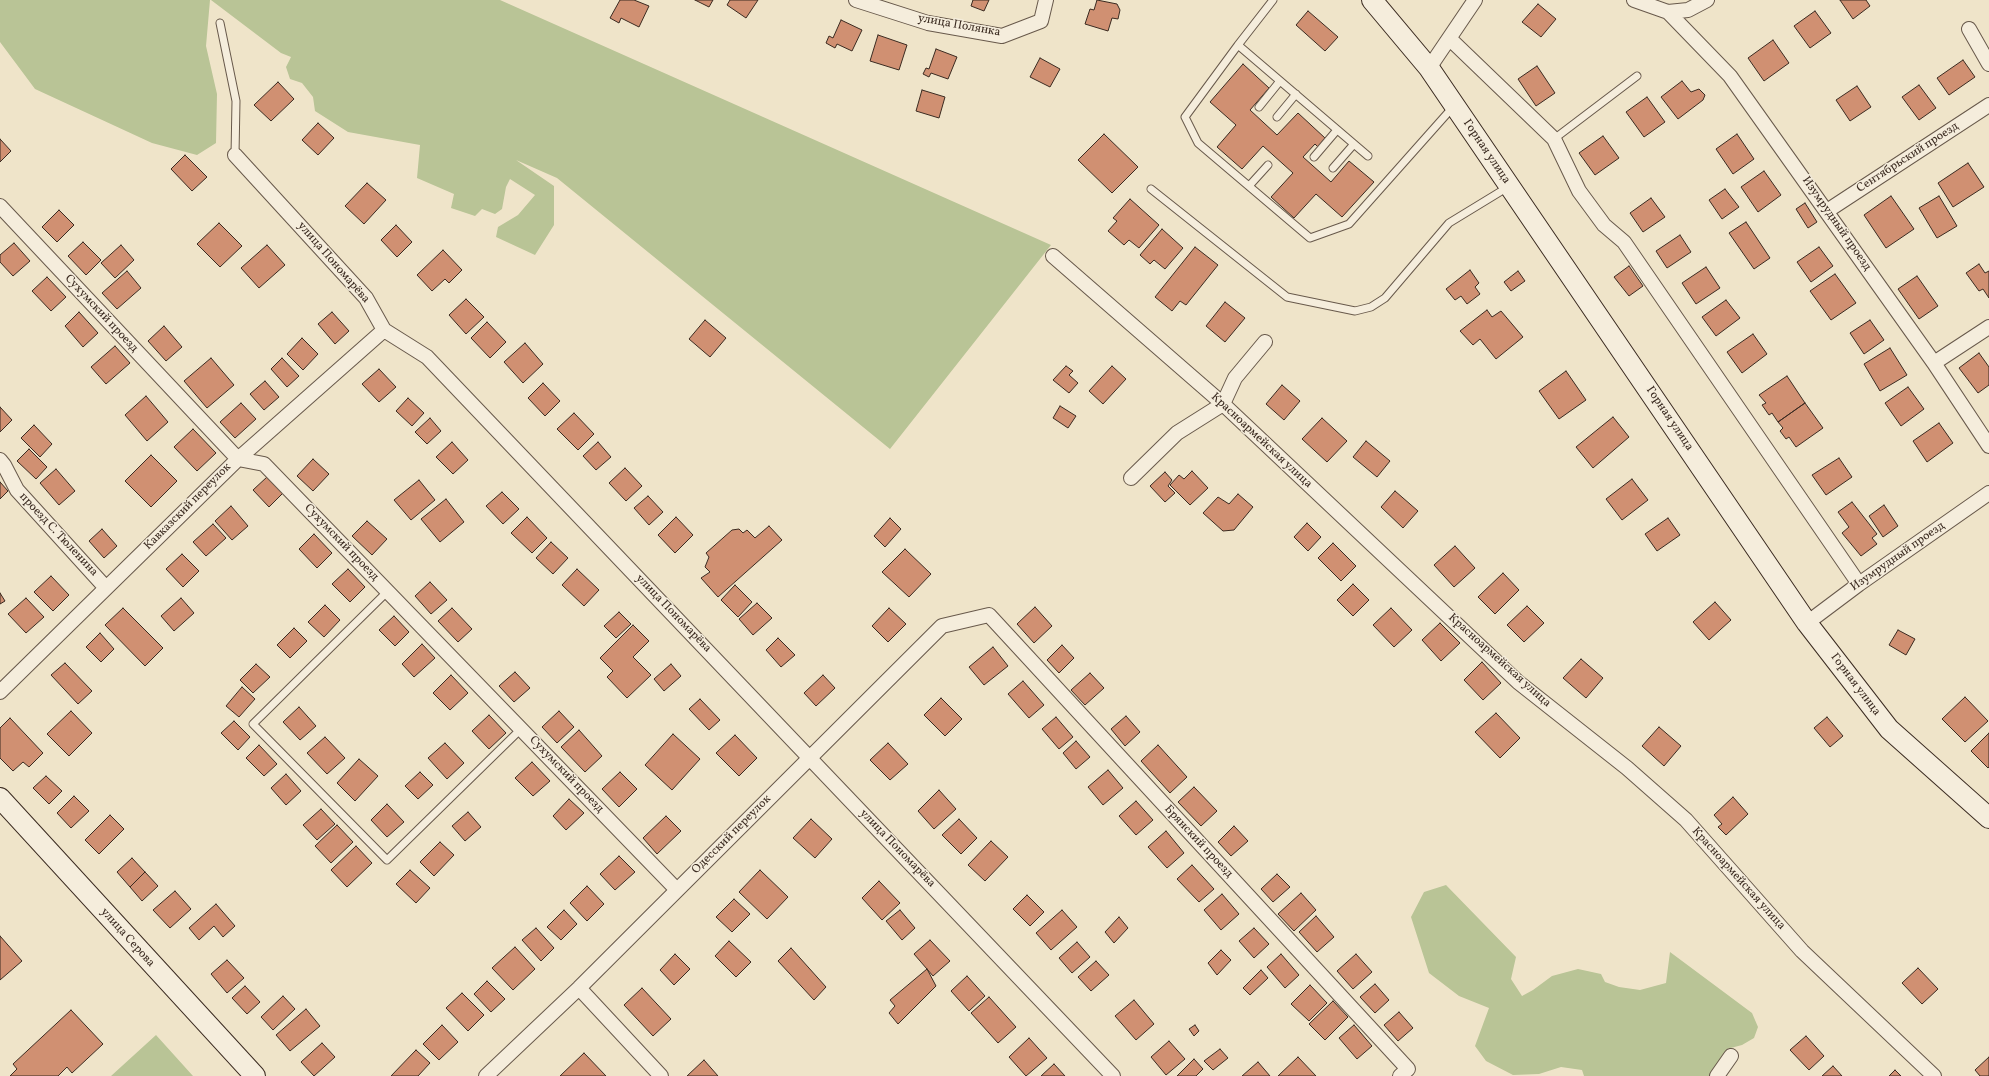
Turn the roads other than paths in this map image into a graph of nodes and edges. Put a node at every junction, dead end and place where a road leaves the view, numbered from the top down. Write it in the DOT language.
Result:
graph roads {
  1 [pos="856,0"];
  2 [pos="1046,0"];
  3 [pos="1273,0"];
  4 [pos="1372,0"];
  5 [pos="1475,0"];
  6 [pos="1634,0"];
  7 [pos="1707,0"];
  8 [pos="1668,12"];
  9 [pos="220,23"];
  10 [pos="1969,29"];
  11 [pos="1450,39"];
  12 [pos="1238,45"];
  13 [pos="1989,64"];
  14 [pos="1429,68"];
  15 [pos="1637,76"];
  16 [pos="1280,81"];
  17 [pos="1296,94"];
  18 [pos="1455,105"];
  19 [pos="1989,105"];
  20 [pos="1258,107"];
  21 [pos="1277,117"];
  22 [pos="1337,130"];
  23 [pos="1554,139"];
  24 [pos="1354,144"];
  25 [pos="235,155"];
  26 [pos="1368,156"];
  27 [pos="1314,157"];
  28 [pos="1268,165"];
  29 [pos="1333,168"];
  30 [pos="1249,186"];
  31 [pos="1510,186"];
  32 [pos="1151,189"];
  33 [pos="0,206"];
  34 [pos="1827,211"];
  35 [pos="1053,256"];
  36 [pos="1989,327"];
  37 [pos="384,330"];
  38 [pos="1265,342"];
  39 [pos="1934,363"];
  40 [pos="1223,404"];
  41 [pos="1989,446"];
  42 [pos="238,459"];
  43 [pos="0,460"];
  44 [pos="1132,478"];
  45 [pos="1989,493"];
  46 [pos="1859,584"];
  47 [pos="106,588"];
  48 [pos="388,591"];
  49 [pos="989,615"];
  50 [pos="1807,623"];
  51 [pos="0,692"];
  52 [pos="522,728"];
  53 [pos="810,757"];
  54 [pos="0,798"];
  55 [pos="1989,818"];
  56 [pos="677,890"];
  57 [pos="579,988"];
  58 [pos="1731,1056"];
  59 [pos="1404,1072"];
  60 [pos="256,1076"];
  61 [pos="486,1076"];
  62 [pos="661,1076"];
  63 [pos="1113,1076"];
  64 [pos="1717,1076"];
  65 [pos="1934,1076"];
  1 -- 2 [label="street, улица Полянка"];
  3 -- 12 [label="lane"];
  4 -- 14 [label="street, Горная улица"];
  5 -- 11 [label="street"];
  6 -- 8 [label="street"];
  7 -- 8 [label="street"];
  8 -- 34 [label="street, Изумрудный проезд"];
  9 -- 25 [label="lane"];
  10 -- 13 [label="street"];
  11 -- 14 [label="street"];
  11 -- 23 [label="street"];
  12 -- 16 [label="lane"];
  12 -- 30 [label="lane"];
  14 -- 18 [label="street, Горная улица"];
  15 -- 23 [label="lane"];
  16 -- 17 [label="lane"];
  16 -- 20 [label="lane"];
  17 -- 21 [label="lane"];
  17 -- 22 [label="lane"];
  18 -- 30 [label="lane"];
  18 -- 31 [label="street, Горная улица"];
  19 -- 34 [label="street, Сентябрьский проезд"];
  22 -- 24 [label="lane"];
  22 -- 27 [label="lane"];
  23 -- 46 [label="street"];
  24 -- 26 [label="lane"];
  24 -- 29 [label="lane"];
  25 -- 37 [label="street, улица Пономарёва"];
  28 -- 30 [label="lane"];
  31 -- 32 [label="lane"];
  31 -- 50 [label="street, Горная улица"];
  33 -- 42 [label="street, Сухумский проезд"];
  34 -- 39 [label="street, Изумрудный проезд"];
  35 -- 40 [label="street, Красноармейская улица"];
  36 -- 39 [label="street"];
  37 -- 42 [label="street, Кавказский переулок"];
  37 -- 53 [label="street, улица Пономарёва"];
  38 -- 40 [label="street"];
  39 -- 41 [label="street, Изумрудный проезд"];
  40 -- 44 [label="street"];
  40 -- 65 [label="street, Красноармейская улица"];
  42 -- 47 [label="street, Кавказский переулок"];
  42 -- 48 [label="street, Сухумский проезд"];
  43 -- 47 [label="street, проезд С. Тюленина"];
  45 -- 46 [label="street, Изумрудный проезд"];
  46 -- 50 [label="street, Изумрудный проезд"];
  47 -- 51 [label="street, Кавказский переулок"];
  48 -- 52 [label="street, Сухумский проезд"];
  48 -- 52 [label="lane"];
  49 -- 53 [label="street, Одесский переулок"];
  49 -- 59 [label="street, Брянский проезд"];
  50 -- 55 [label="street, Горная улица"];
  52 -- 56 [label="street, Сухумский проезд"];
  53 -- 56 [label="street, Одесский переулок"];
  53 -- 63 [label="street, улица Пономарёва"];
  54 -- 60 [label="street, улица Серова"];
  56 -- 57 [label="street, Одесский переулок"];
  57 -- 61 [label="street, Одесский переулок"];
  57 -- 62 [label="street"];
  58 -- 64 [label="street"];
}
